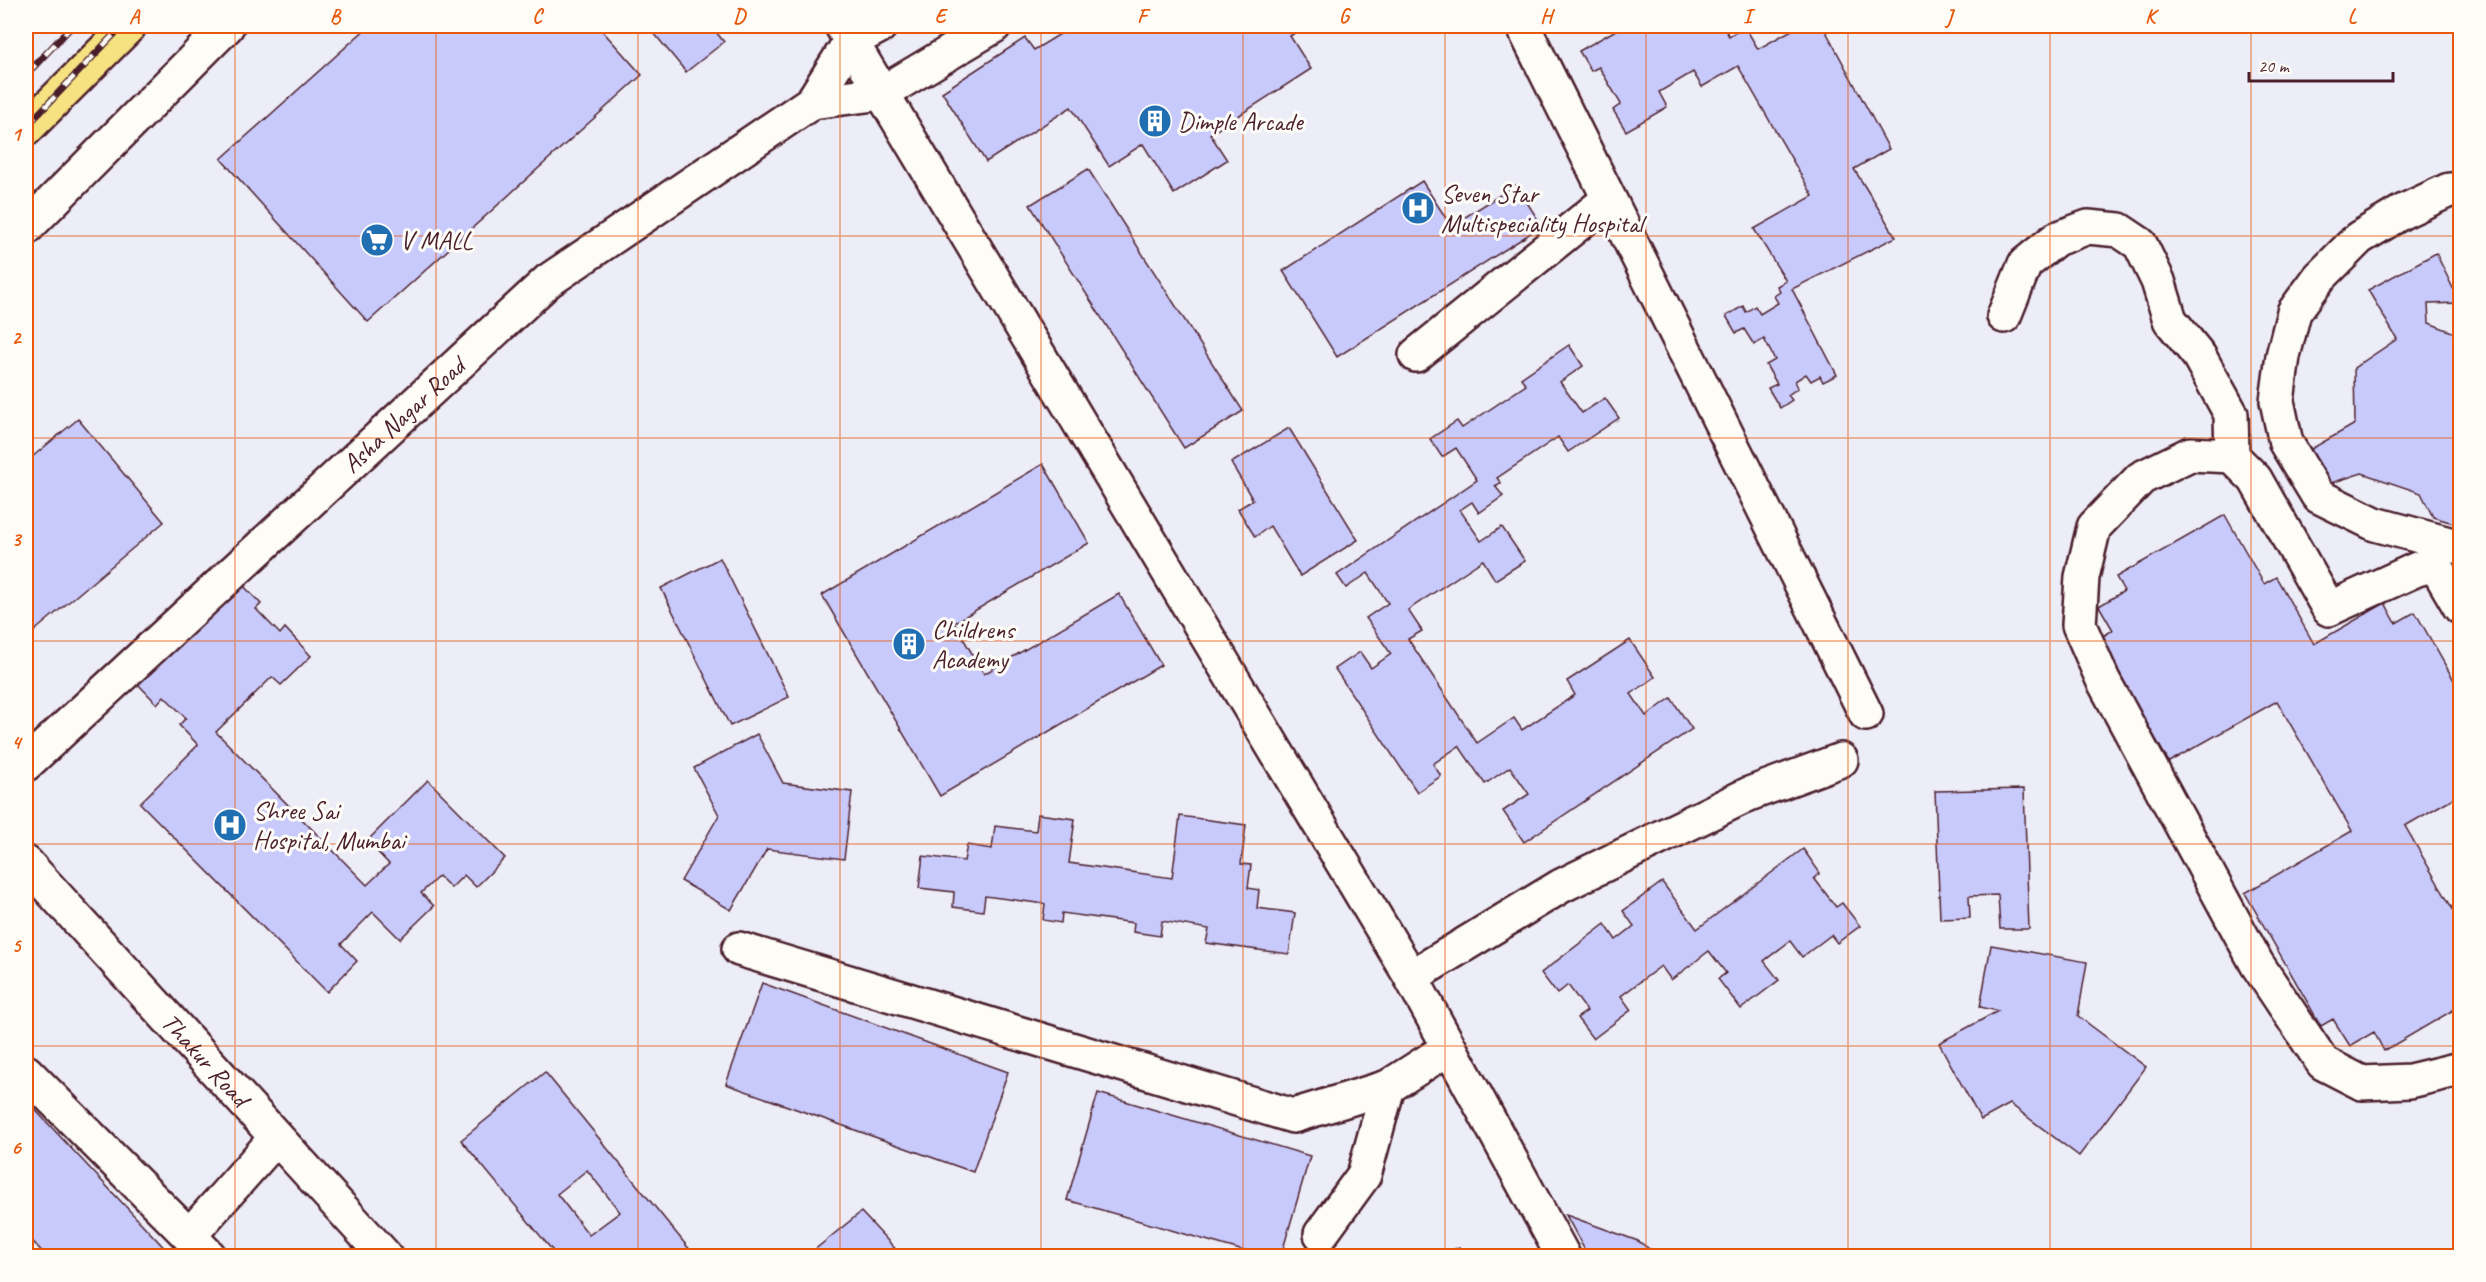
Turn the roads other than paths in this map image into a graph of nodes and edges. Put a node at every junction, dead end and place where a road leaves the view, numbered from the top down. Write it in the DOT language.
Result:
graph roads {
  1 [pos="129,26"];
  2 [pos="227,26"];
  3 [pos="880,26"];
  4 [pos="994,26"];
  5 [pos="1523,26"];
  6 [pos="846,34"];
  7 [pos="882,93"];
  8 [pos="812,102"];
  9 [pos="26,129"];
  10 [pos="2460,190"];
  11 [pos="1609,198"];
  12 [pos="26,228"];
  13 [pos="2004,316"];
  14 [pos="1416,355"];
  15 [pos="2232,456"];
  16 [pos="2460,547"];
  17 [pos="2460,607"];
  18 [pos="1866,714"];
  19 [pos="1841,760"];
  20 [pos="26,764"];
  21 [pos="26,863"];
  22 [pos="739,949"];
  23 [pos="1411,977"];
  24 [pos="1449,1048"];
  25 [pos="2460,1069"];
  26 [pos="26,1072"];
  27 [pos="1388,1087"];
  28 [pos="276,1138"];
  29 [pos="1321,1234"];
  30 [pos="199,1246"];
  31 [pos="384,1257"];
  32 [pos="1563,1257"];
  1 -- 9 [label="main road"];
  2 -- 12 [label="street"];
  3 -- 6 [label="street, Asha Nagar Road"];
  4 -- 7 [label="street, Asha Nagar Road"];
  5 -- 11 [label="street"];
  6 -- 7 [label="street"];
  6 -- 8 [label="street, Asha Nagar Road"];
  7 -- 8 [label="street, Asha Nagar Road"];
  7 -- 23 [label="street"];
  8 -- 20 [label="street, Asha Nagar Road"];
  10 -- 16 [label="street"];
  11 -- 14 [label="street"];
  11 -- 18 [label="street"];
  13 -- 15 [label="street"];
  15 -- 17 [label="street"];
  15 -- 25 [label="street"];
  19 -- 23 [label="street"];
  21 -- 28 [label="street, Thakur Road"];
  22 -- 27 [label="street"];
  23 -- 24 [label="street"];
  24 -- 27 [label="street"];
  24 -- 32 [label="street"];
  26 -- 30 [label="street"];
  27 -- 29 [label="street"];
  28 -- 30 [label="street"];
  28 -- 31 [label="street, Thakur Road"];
}
